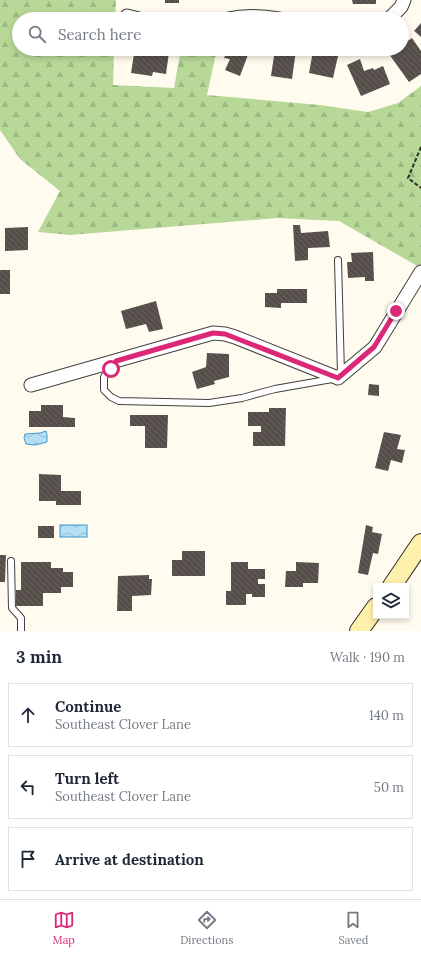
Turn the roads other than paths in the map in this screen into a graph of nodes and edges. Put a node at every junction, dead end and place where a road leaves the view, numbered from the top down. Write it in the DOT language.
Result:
graph roads {
  1 [pos="404,0"];
  2 [pos="397,12"];
  3 [pos="338,260"];
  4 [pos="421,272"];
  5 [pos="116,361"];
  6 [pos="340,377"];
  7 [pos="31,385"];
  8 [pos="421,543"];
  9 [pos="11,561"];
  10 [pos="394,583"];
  11 [pos="373,612"];
  12 [pos="21,631"];
  13 [pos="359,631"];
  1 -- 2 [label="street"];
  3 -- 6 [label="lane"];
  4 -- 6 [label="street"];
  5 -- 6 [label="street"];
  5 -- 6 [label="lane"];
  5 -- 7 [label="street"];
  8 -- 10 [label="main road"];
  9 -- 12 [label="lane"];
  11 -- 13 [label="main road"];
}
